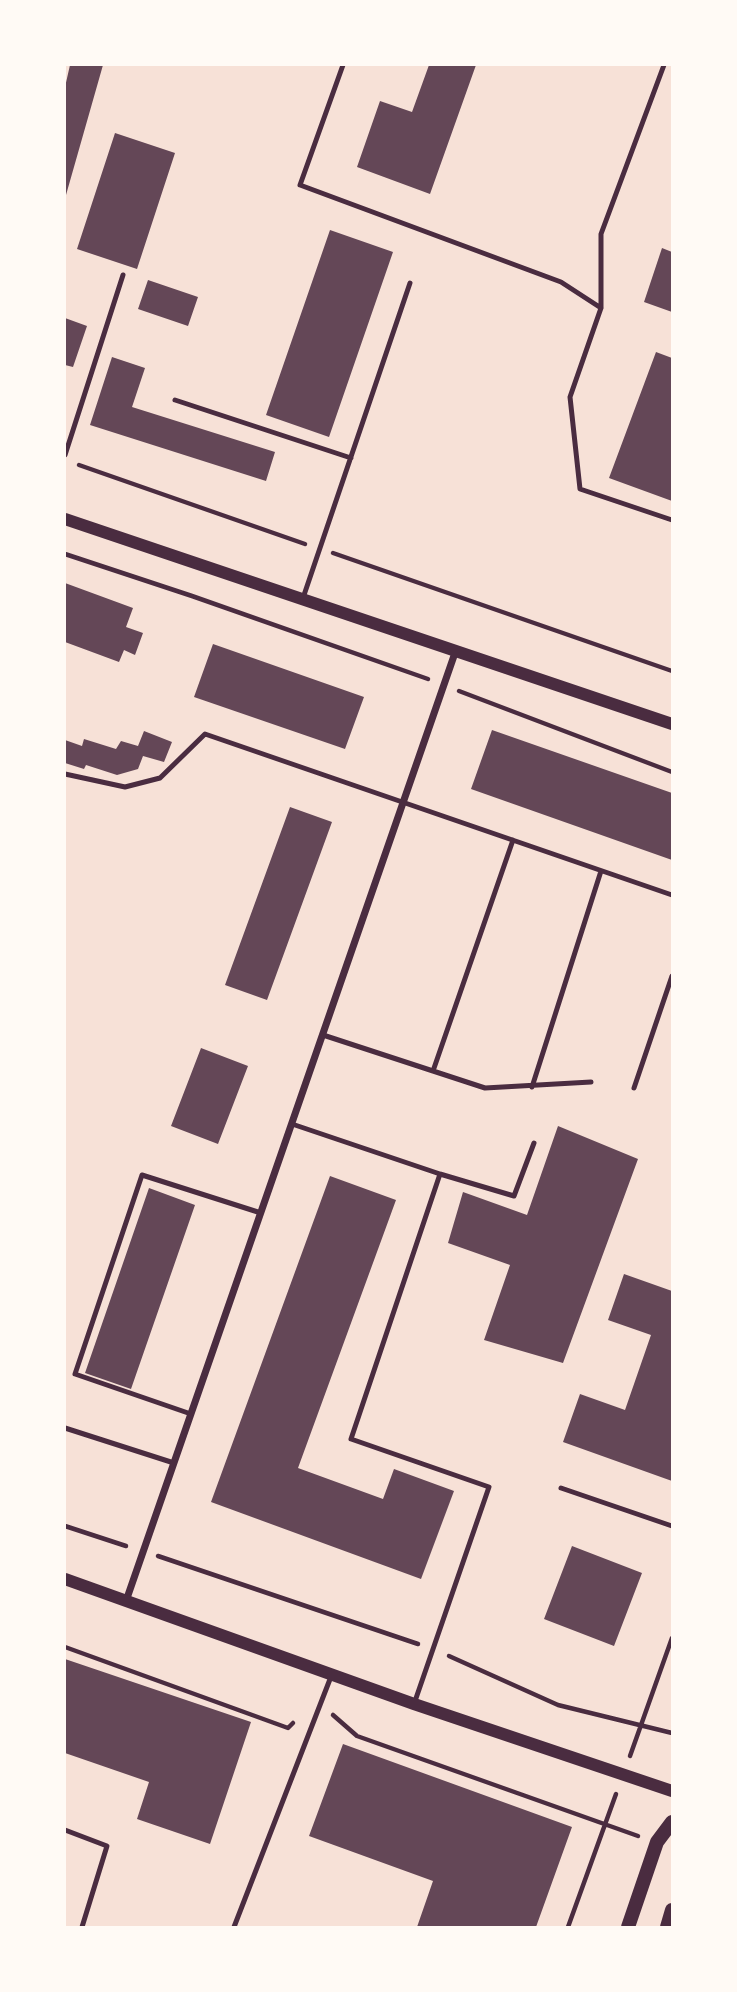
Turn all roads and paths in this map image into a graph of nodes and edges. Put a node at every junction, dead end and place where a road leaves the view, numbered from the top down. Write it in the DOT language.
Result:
graph roads {
  1 [pos="343,65"];
  2 [pos="664,65"];
  3 [pos="123,275"];
  4 [pos="410,282"];
  5 [pos="601,308"];
  6 [pos="175,400"];
  7 [pos="65,455"];
  8 [pos="351,458"];
  9 [pos="78,465"];
  10 [pos="65,519"];
  11 [pos="672,520"];
  12 [pos="320,549"];
  13 [pos="65,554"];
  14 [pos="303,598"];
  15 [pos="457,650"];
  16 [pos="672,671"];
  17 [pos="444,685"];
  18 [pos="672,724"];
  19 [pos="672,772"];
  20 [pos="65,774"];
  21 [pos="404,802"];
  22 [pos="513,840"];
  23 [pos="601,871"];
  24 [pos="672,895"];
  25 [pos="672,976"];
  26 [pos="323,1035"];
  27 [pos="433,1072"];
  28 [pos="591,1082"];
  29 [pos="532,1087"];
  30 [pos="634,1088"];
  31 [pos="292,1124"];
  32 [pos="534,1143"];
  33 [pos="440,1174"];
  34 [pos="261,1213"];
  35 [pos="191,1414"];
  36 [pos="65,1428"];
  37 [pos="174,1463"];
  38 [pos="561,1488"];
  39 [pos="65,1526"];
  40 [pos="672,1526"];
  41 [pos="143,1551"];
  42 [pos="65,1579"];
  43 [pos="126,1601"];
  44 [pos="65,1647"];
  45 [pos="433,1649"];
  46 [pos="332,1674"];
  47 [pos="414,1704"];
  48 [pos="320,1709"];
  49 [pos="672,1733"];
  50 [pos="672,1791"];
  51 [pos="672,1822"];
  52 [pos="65,1830"];
  53 [pos="657,1842"];
  54 [pos="672,1910"];
  55 [pos="82,1927"];
  56 [pos="234,1927"];
  57 [pos="628,1927"];
  58 [pos="667,1927"];
  1 -- 5 [label="lane"];
  2 -- 5 [label="lane"];
  3 -- 7 [label="lane"];
  4 -- 8 [label="lane"];
  5 -- 11 [label="lane"];
  6 -- 8 [label="lane"];
  8 -- 12 [label="lane"];
  9 -- 12 [label="path"];
  10 -- 14 [label="street"];
  12 -- 14 [label="lane"];
  12 -- 16 [label="path"];
  13 -- 17 [label="path"];
  14 -- 15 [label="street"];
  15 -- 17 [label="street"];
  15 -- 18 [label="street"];
  17 -- 19 [label="path"];
  17 -- 21 [label="street"];
  20 -- 21 [label="lane"];
  21 -- 22 [label="lane"];
  21 -- 26 [label="street"];
  22 -- 23 [label="lane"];
  22 -- 27 [label="lane"];
  23 -- 24 [label="lane"];
  23 -- 29 [label="lane"];
  25 -- 30 [label="lane"];
  26 -- 27 [label="lane"];
  26 -- 31 [label="street"];
  27 -- 29 [label="lane"];
  28 -- 29 [label="lane"];
  31 -- 33 [label="lane"];
  31 -- 34 [label="street"];
  32 -- 33 [label="lane"];
  33 -- 45 [label="lane"];
  34 -- 35 [label="street"];
  34 -- 35 [label="lane"];
  35 -- 37 [label="street"];
  36 -- 37 [label="lane"];
  37 -- 41 [label="street"];
  38 -- 40 [label="lane"];
  39 -- 41 [label="path"];
  41 -- 43 [label="street"];
  41 -- 45 [label="path"];
  42 -- 43 [label="street"];
  43 -- 46 [label="street"];
  44 -- 48 [label="path"];
  45 -- 47 [label="lane"];
  45 -- 49 [label="path"];
  46 -- 47 [label="street"];
  46 -- 48 [label="lane"];
  47 -- 50 [label="street"];
  48 -- 53 [label="path"];
  48 -- 56 [label="lane"];
  51 -- 53 [label="main road"];
  52 -- 55 [label="lane"];
  53 -- 57 [label="main road"];
  54 -- 58 [label="main road"];
}
